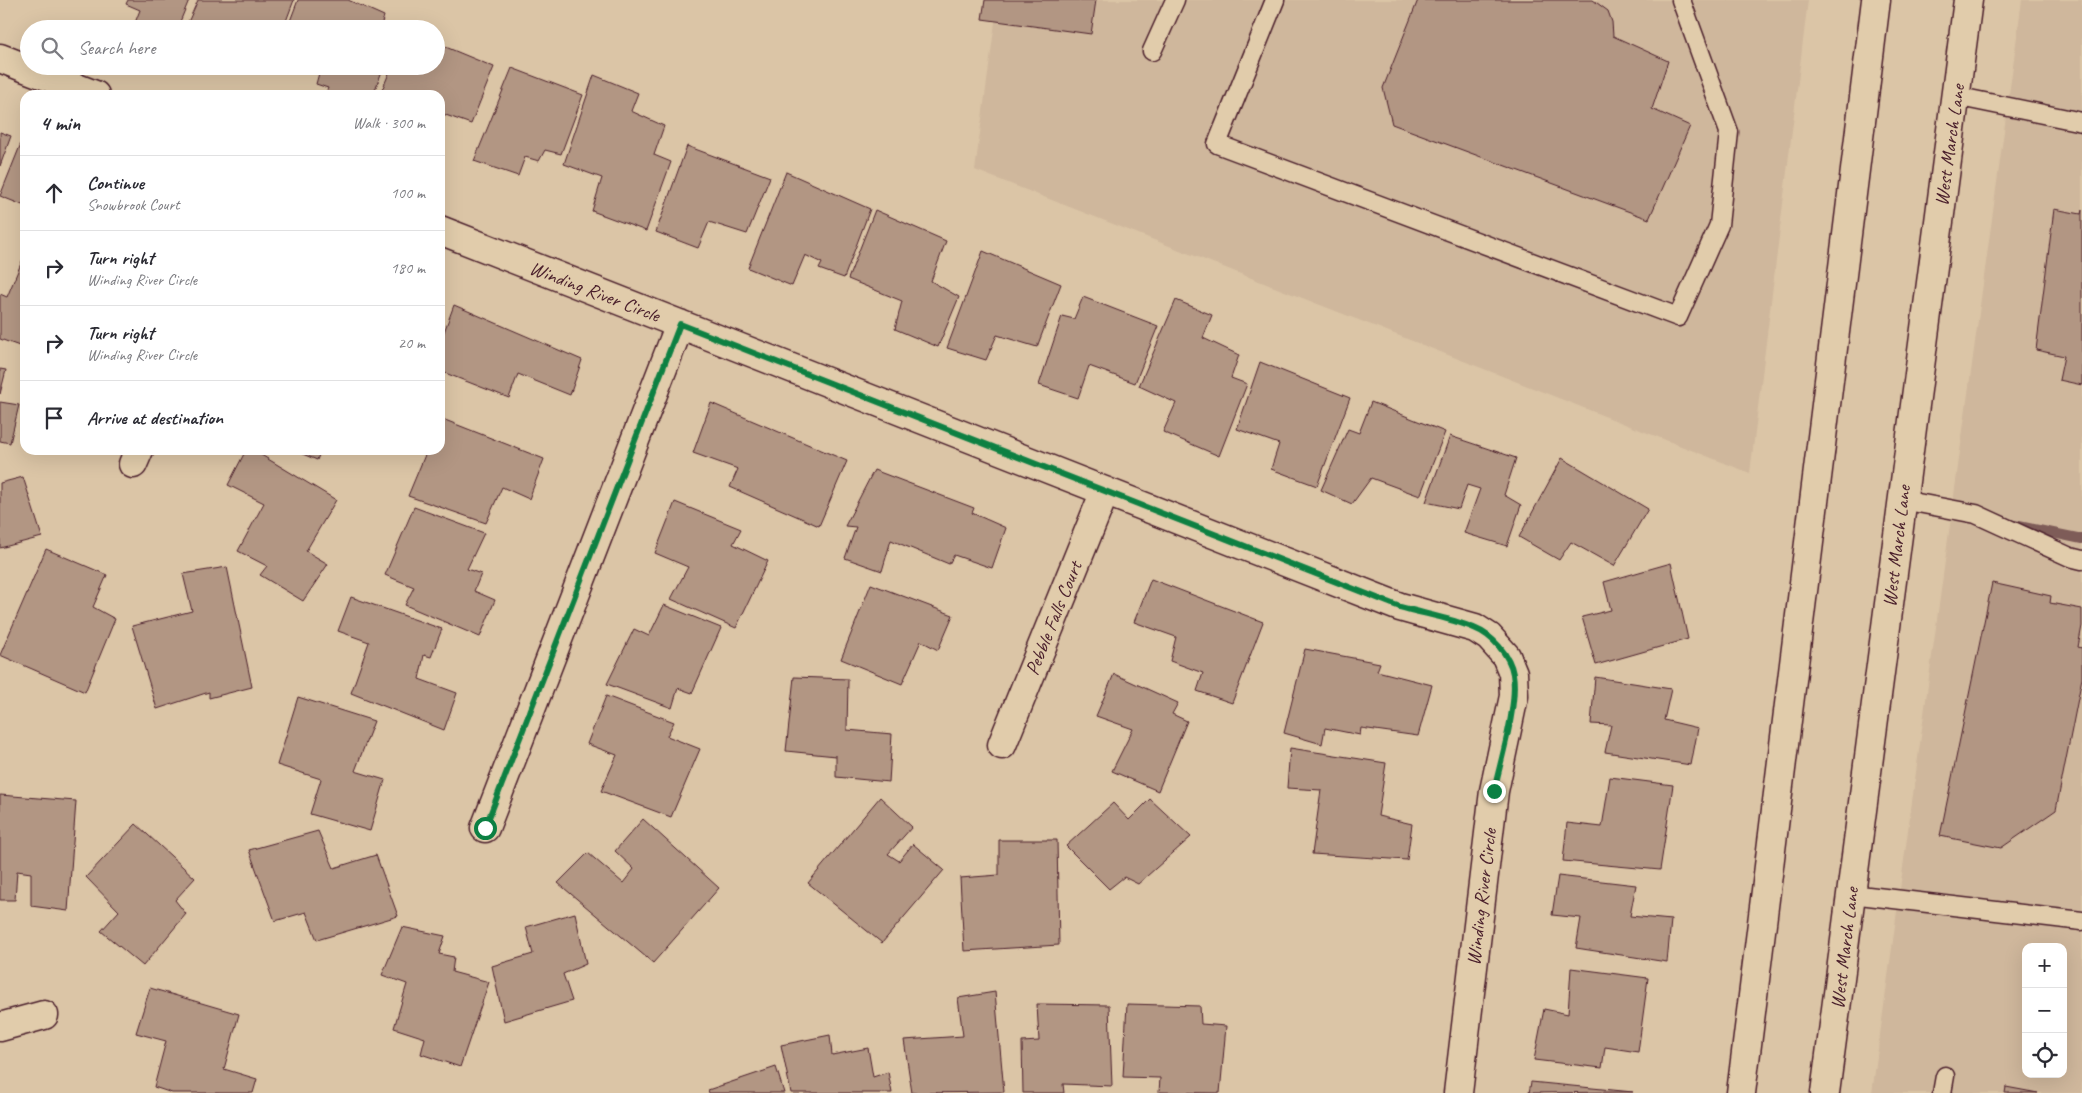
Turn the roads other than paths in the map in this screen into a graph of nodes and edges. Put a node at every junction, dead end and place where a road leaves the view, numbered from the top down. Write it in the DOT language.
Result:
graph roads {
  1 [pos="1175,0"];
  2 [pos="1275,0"];
  3 [pos="1681,0"];
  4 [pos="1876,0"];
  5 [pos="1968,0"];
  6 [pos="1152,51"];
  7 [pos="0,58"];
  8 [pos="20,66"];
  9 [pos="44,75"];
  10 [pos="82,90"];
  11 [pos="1955,96"];
  12 [pos="2082,122"];
  13 [pos="445,232"];
  14 [pos="680,324"];
  15 [pos="1104,492"];
  16 [pos="1902,500"];
  17 [pos="2082,560"];
  18 [pos="1002,746"];
  19 [pos="485,828"];
  20 [pos="1851,894"];
  21 [pos="2082,921"];
  22 [pos="44,1015"];
  23 [pos="0,1027"];
  24 [pos="1458,1093"];
  25 [pos="1741,1093"];
  26 [pos="1825,1093"];
  1 -- 6 [label="lane"];
  2 -- 3 [label="lane"];
  4 -- 25 [label="street"];
  5 -- 11 [label="street, West March Lane"];
  7 -- 8 [label="street"];
  9 -- 10 [label="street"];
  11 -- 12 [label="lane"];
  11 -- 16 [label="street, West March Lane"];
  13 -- 14 [label="street, Winding River Circle"];
  14 -- 15 [label="street, Winding River Circle"];
  14 -- 19 [label="street"];
  15 -- 18 [label="street, Pebble Falls Court"];
  15 -- 24 [label="street, Winding River Circle"];
  16 -- 17 [label="lane"];
  16 -- 20 [label="street, West March Lane"];
  20 -- 21 [label="lane"];
  20 -- 26 [label="street, West March Lane"];
  22 -- 23 [label="street"];
}
